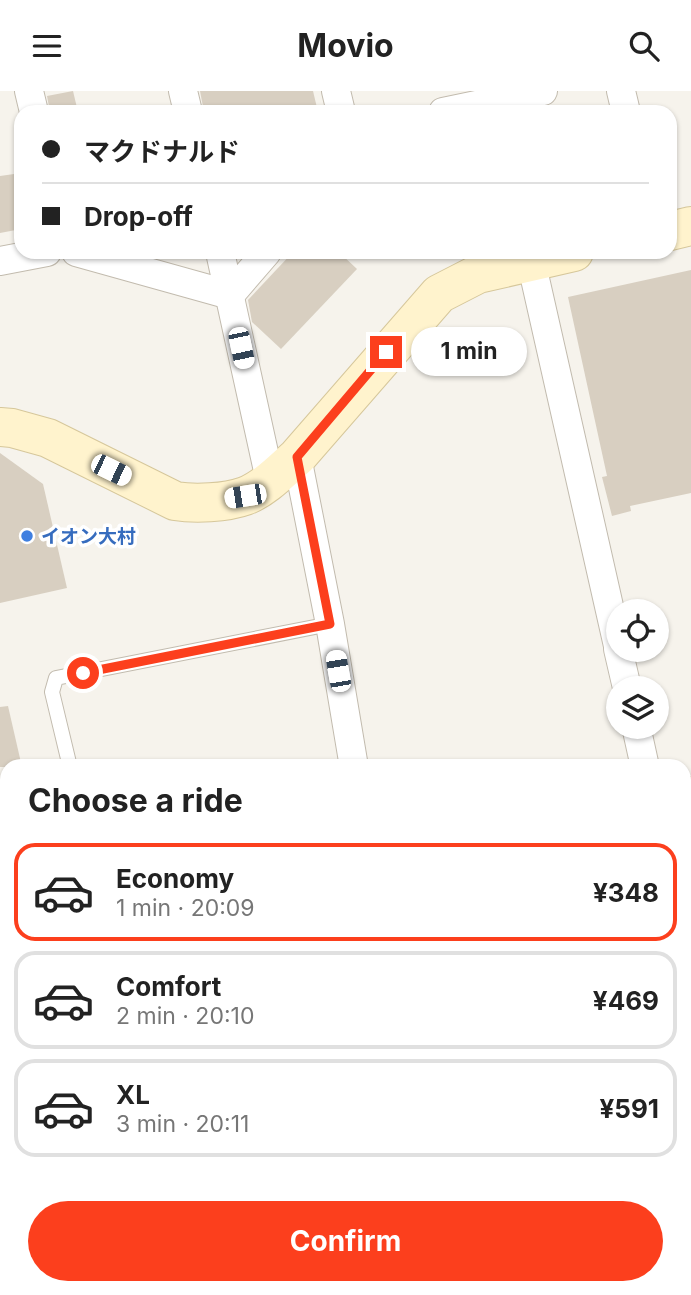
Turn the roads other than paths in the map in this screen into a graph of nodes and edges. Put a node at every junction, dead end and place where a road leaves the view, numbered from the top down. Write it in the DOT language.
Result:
graph roads {
  1 [pos="543,91"];
  2 [pos="476,105"];
  3 [pos="101,259"];
  4 [pos="222,259"];
  5 [pos="261,259"];
  6 [pos="541,259"];
  7 [pos="531,261"];
  8 [pos="230,295"];
  9 [pos="0,427"];
  10 [pos="284,469"];
  11 [pos="607,599"];
  12 [pos="330,624"];
  13 [pos="639,739"];
  14 [pos="68,759"];
  15 [pos="353,759"];
  16 [pos="643,759"];
  1 -- 2 [label="street"];
  3 -- 8 [label="street"];
  4 -- 8 [label="street"];
  5 -- 8 [label="street"];
  6 -- 7 [label="street"];
  7 -- 10 [label="street"];
  7 -- 11 [label="street"];
  8 -- 10 [label="street"];
  9 -- 10 [label="street"];
  10 -- 12 [label="street"];
  12 -- 14 [label="lane"];
  12 -- 15 [label="street"];
  13 -- 16 [label="street"];
}
